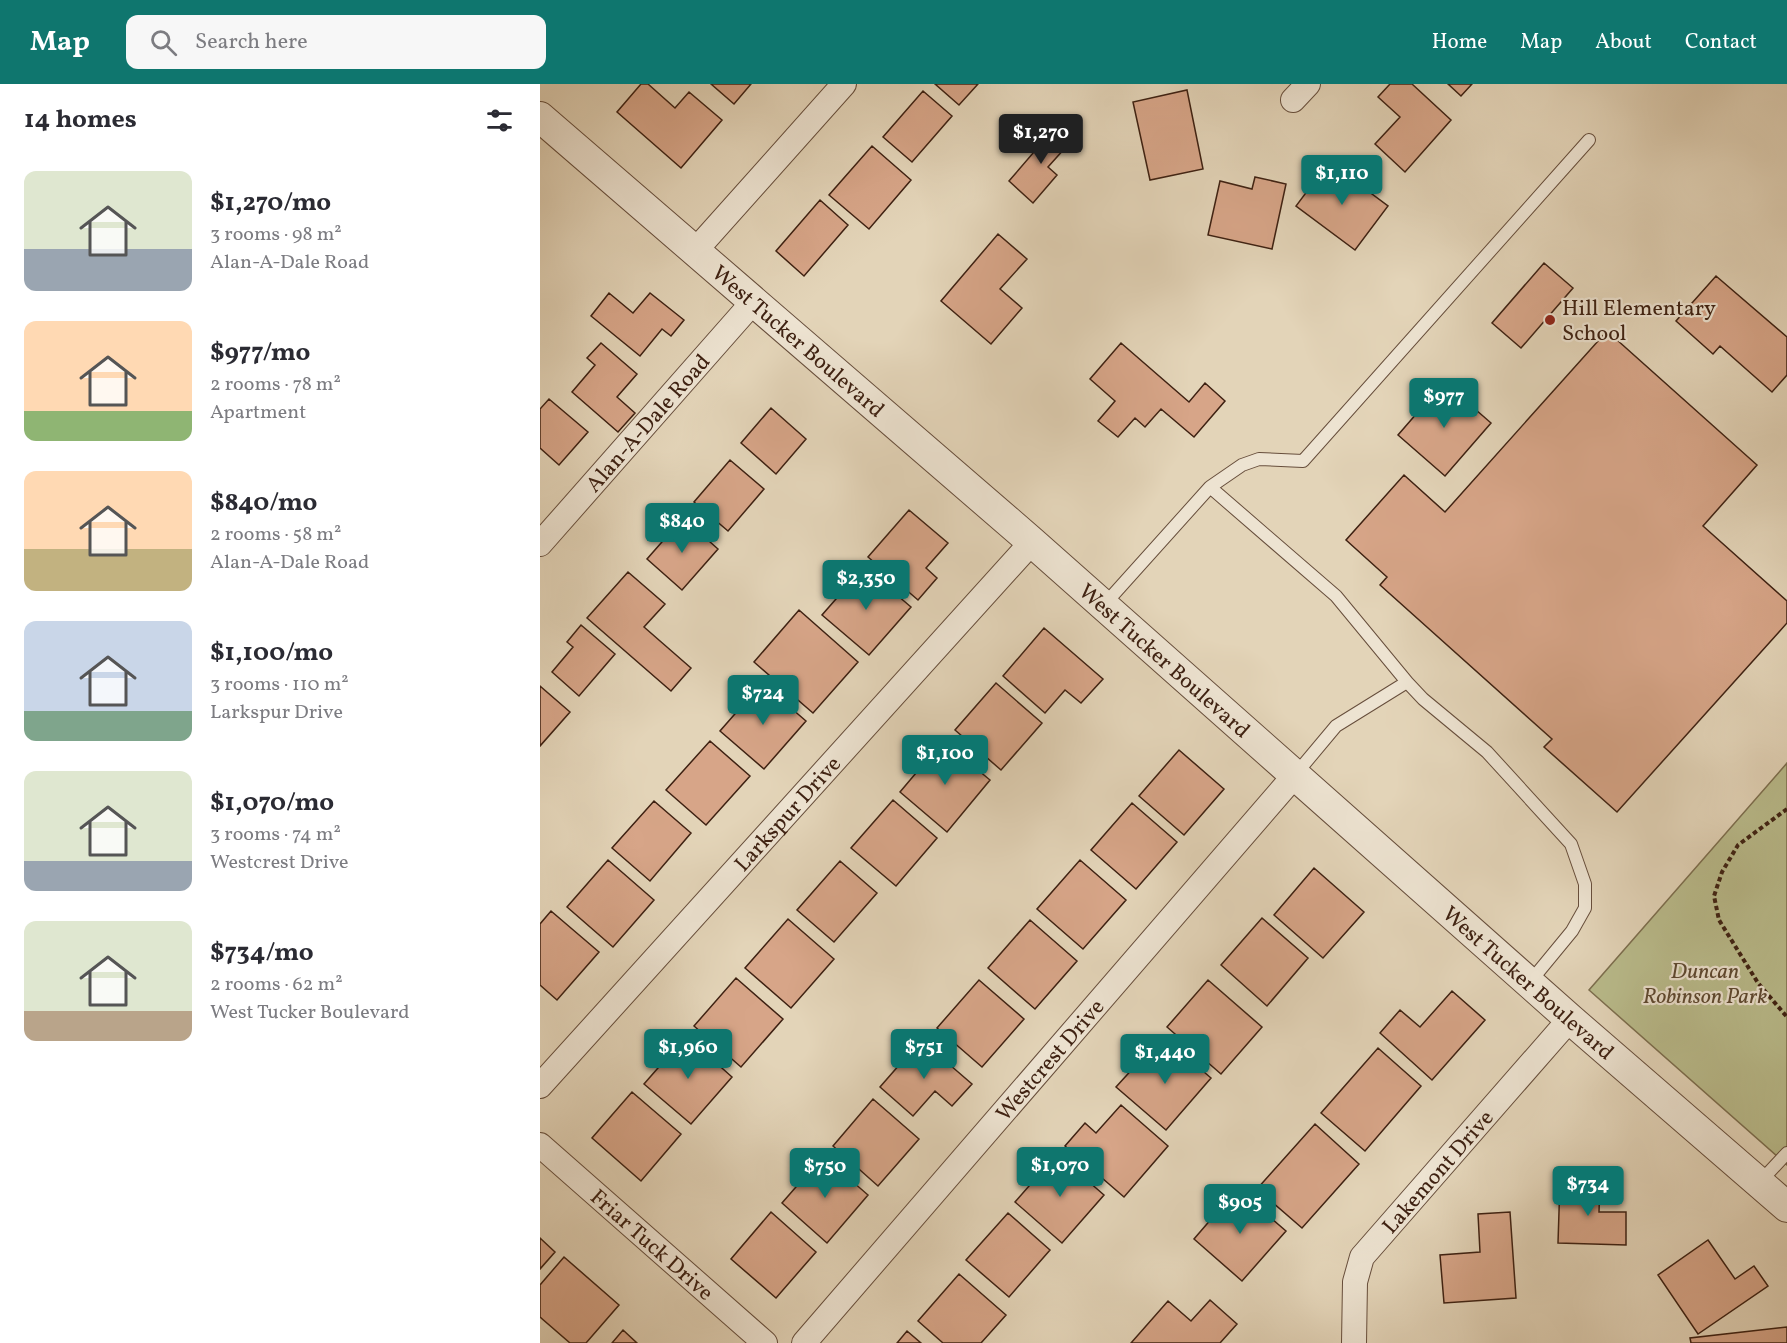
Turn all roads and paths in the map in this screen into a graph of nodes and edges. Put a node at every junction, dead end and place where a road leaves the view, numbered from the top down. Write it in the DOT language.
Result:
graph roads {
  1 [pos="844,84"];
  2 [pos="540,117"];
  3 [pos="1589,140"];
  4 [pos="695,251"];
  5 [pos="754,301"];
  6 [pos="1210,487"];
  7 [pos="1032,542"];
  8 [pos="540,544"];
  9 [pos="1103,606"];
  10 [pos="1407,682"];
  11 [pos="1295,775"];
  12 [pos="1787,809"];
  13 [pos="1529,982"];
  14 [pos="1787,1017"];
  15 [pos="1570,1019"];
  16 [pos="540,1086"];
  17 [pos="540,1145"];
  18 [pos="1787,1153"];
  19 [pos="1759,1183"];
  20 [pos="1787,1208"];
  21 [pos="765,1343"];
  22 [pos="804,1343"];
  23 [pos="1354,1343"];
  1 -- 4 [label="street"];
  2 -- 4 [label="street, West Tucker Boulevard"];
  3 -- 6 [label="lane"];
  4 -- 5 [label="street, West Tucker Boulevard"];
  5 -- 7 [label="street, West Tucker Boulevard"];
  5 -- 8 [label="street, Alan-A-Dale Road"];
  6 -- 9 [label="lane"];
  6 -- 10 [label="lane"];
  7 -- 9 [label="street, West Tucker Boulevard"];
  7 -- 16 [label="street, Larkspur Drive"];
  9 -- 11 [label="street, West Tucker Boulevard"];
  10 -- 11 [label="lane"];
  10 -- 13 [label="lane"];
  11 -- 13 [label="street, West Tucker Boulevard"];
  11 -- 22 [label="street, Westcrest Drive"];
  12 -- 14 [label="path"];
  13 -- 15 [label="street, West Tucker Boulevard"];
  15 -- 19 [label="street, West Tucker Boulevard"];
  15 -- 23 [label="street, Lakemont Drive"];
  17 -- 21 [label="street, Friar Tuck Drive"];
  18 -- 19 [label="lane"];
  19 -- 20 [label="street, West Tucker Boulevard"];
}
